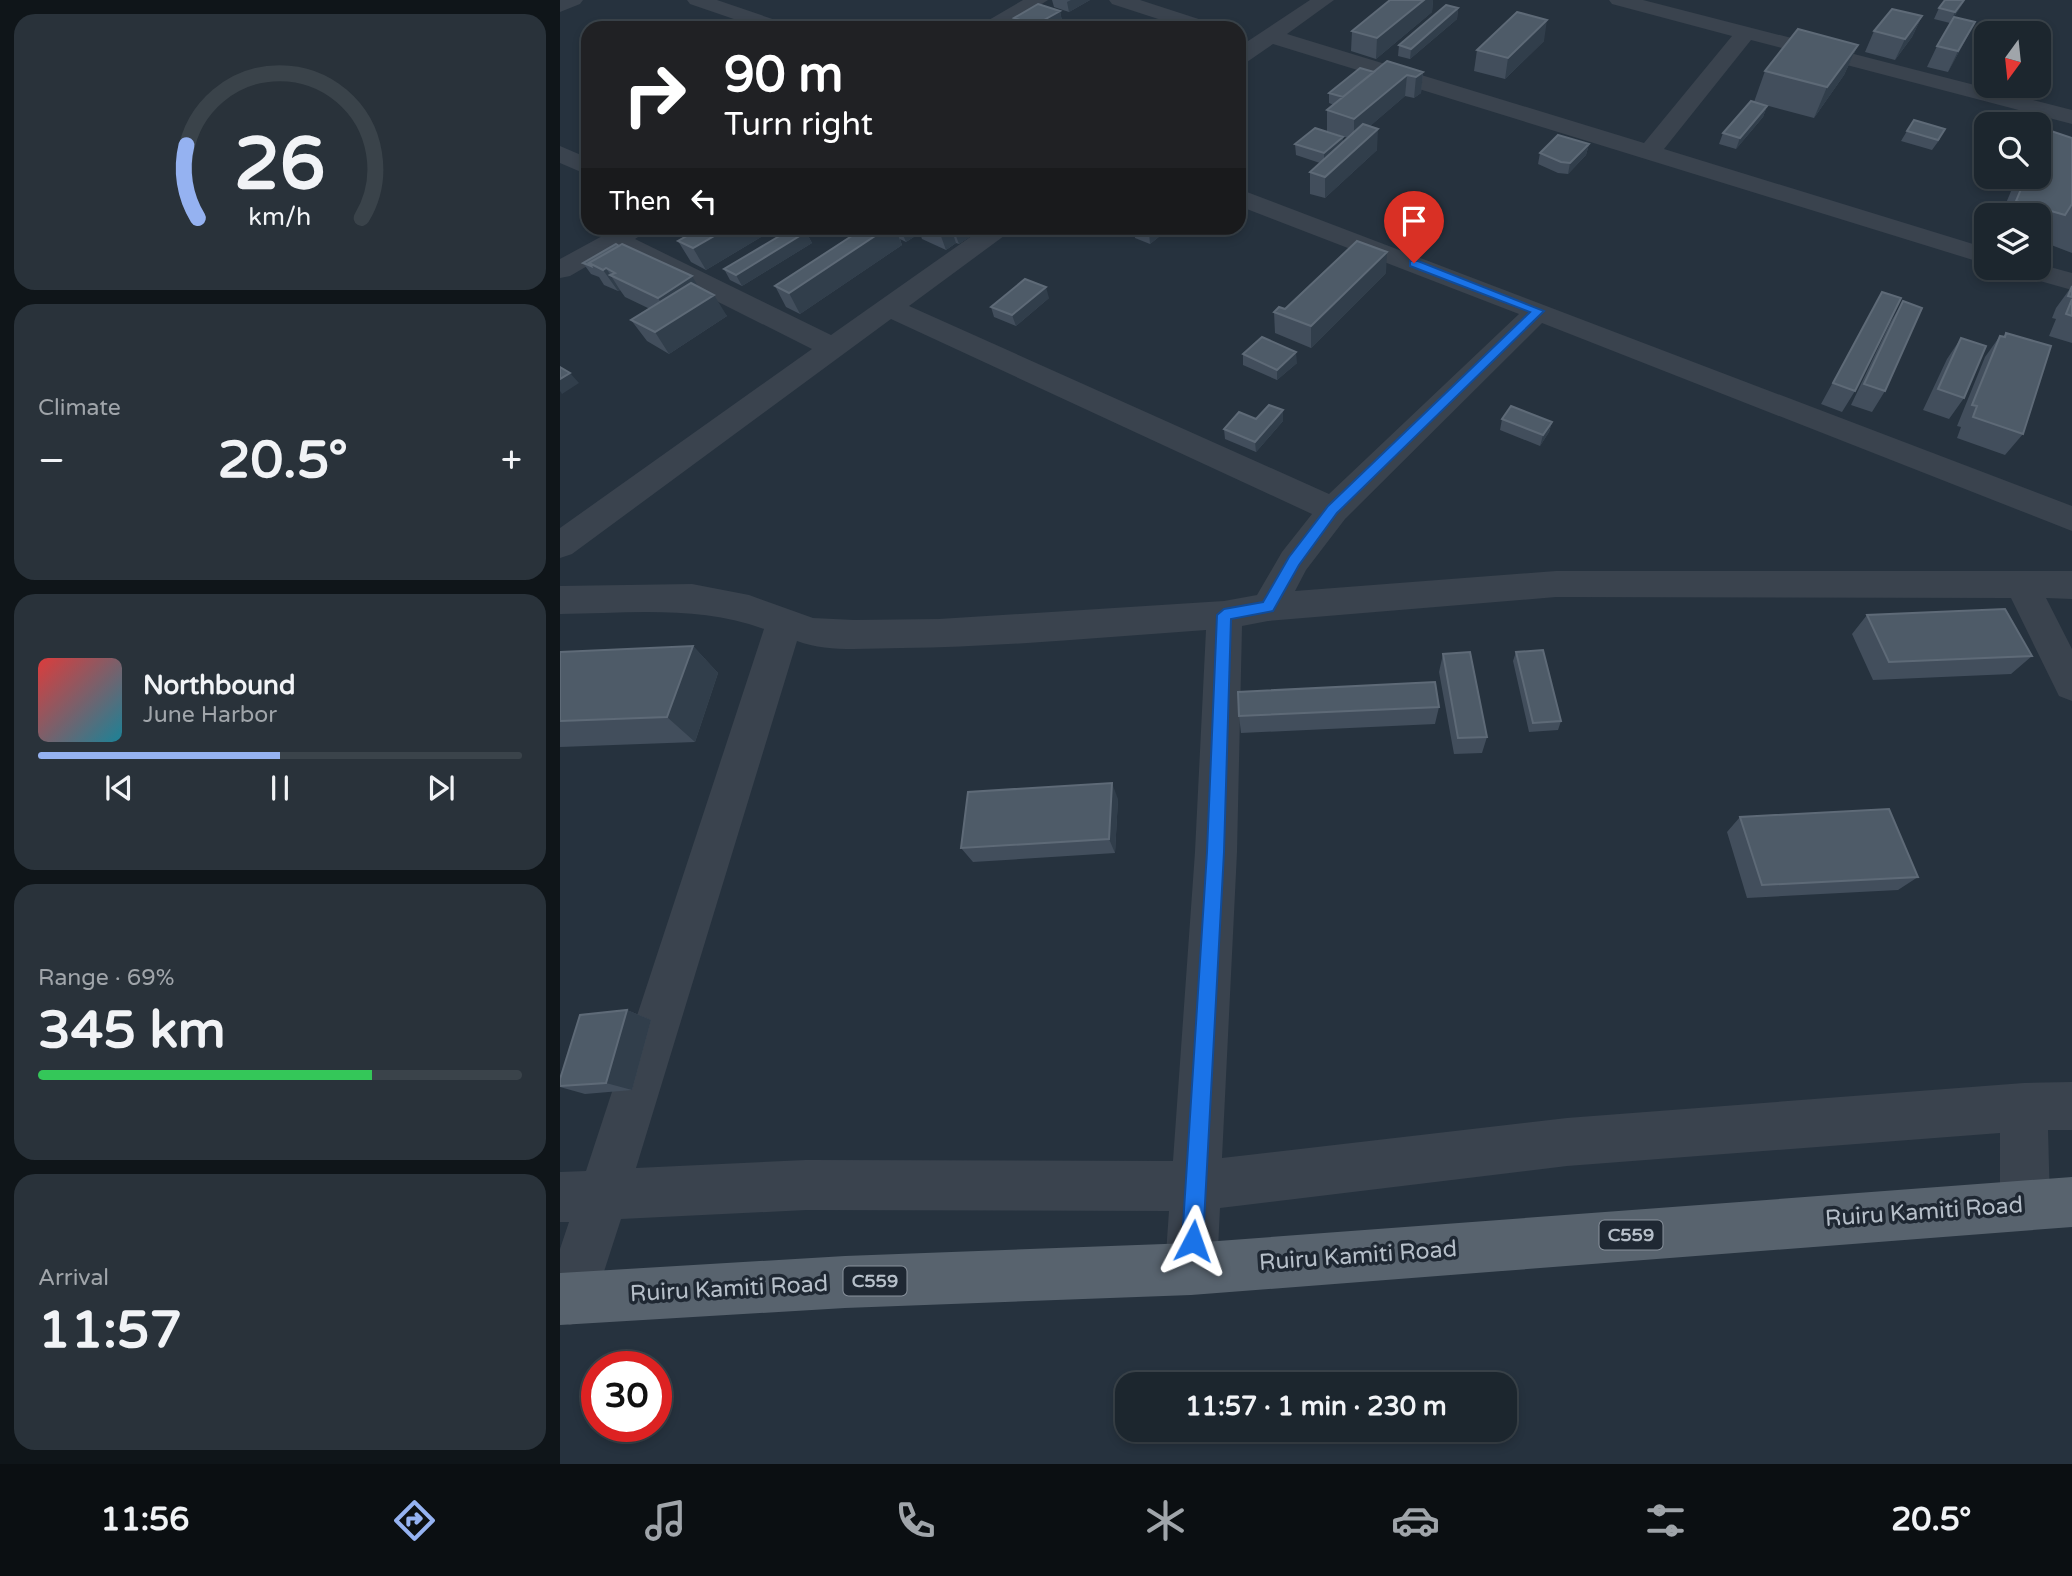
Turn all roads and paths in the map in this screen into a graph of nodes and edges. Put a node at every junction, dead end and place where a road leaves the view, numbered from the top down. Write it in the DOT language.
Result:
graph roads {
  1 [pos="573,0"];
  2 [pos="697,0"];
  3 [pos="1038,0"];
  4 [pos="1119,0"];
  5 [pos="1324,0"];
  6 [pos="1619,0"];
  7 [pos="560,6"];
  8 [pos="759,21"];
  9 [pos="1001,21"];
  10 [pos="1185,21"];
  11 [pos="1745,34"];
  12 [pos="1256,39"];
  13 [pos="2072,117"];
  14 [pos="1649,152"];
  15 [pos="560,153"];
  16 [pos="581,164"];
  17 [pos="1246,200"];
  18 [pos="621,235"];
  19 [pos="629,235"];
  20 [pos="989,235"];
  21 [pos="1974,252"];
  22 [pos="560,270"];
  23 [pos="2051,276"];
  24 [pos="2072,282"];
  25 [pos="890,308"];
  26 [pos="1538,311"];
  27 [pos="834,348"];
  28 [pos="1333,510"];
  29 [pos="2072,519"];
  30 [pos="560,545"];
  31 [pos="2072,585"];
  32 [pos="2022,586"];
  33 [pos="560,600"];
  34 [pos="1268,607"];
  35 [pos="1224,615"];
  36 [pos="785,624"];
  37 [pos="2072,685"];
  38 [pos="2072,1106"];
  39 [pos="2024,1107"];
  40 [pos="1196,1186"];
  41 [pos="582,1195"];
  42 [pos="2048,1203"];
  43 [pos="1191,1269"];
  44 [pos="565,1299"];
  1 -- 7 [label="street"];
  2 -- 8 [label="street"];
  3 -- 9 [label="street"];
  4 -- 10 [label="street"];
  5 -- 12 [label="street"];
  6 -- 11 [label="street"];
  11 -- 13 [label="street"];
  11 -- 14 [label="street"];
  12 -- 14 [label="street"];
  14 -- 21 [label="street"];
  15 -- 16 [label="street"];
  17 -- 26 [label="street"];
  18 -- 22 [label="street"];
  19 -- 27 [label="street"];
  20 -- 25 [label="street"];
  23 -- 24 [label="street"];
  25 -- 27 [label="street"];
  25 -- 28 [label="street"];
  26 -- 28 [label="street"];
  26 -- 29 [label="street"];
  27 -- 30 [label="street"];
  28 -- 34 [label="street"];
  31 -- 32 [label="street"];
  32 -- 34 [label="street"];
  32 -- 37 [label="street"];
  33 -- 36 [label="street"];
  34 -- 35 [label="street"];
  35 -- 36 [label="street"];
  35 -- 40 [label="street"];
  36 -- 41 [label="street"];
  38 -- 39 [label="street"];
  39 -- 40 [label="street"];
  39 -- 42 [label="street"];
  40 -- 41 [label="street"];
  40 -- 43 [label="street"];
  41 -- 44 [label="street"];
  42 -- 43 [label="main road, Ruiru Kamiti Road / C559"];
  43 -- 44 [label="main road, Ruiru Kamiti Road / C559"];
}
